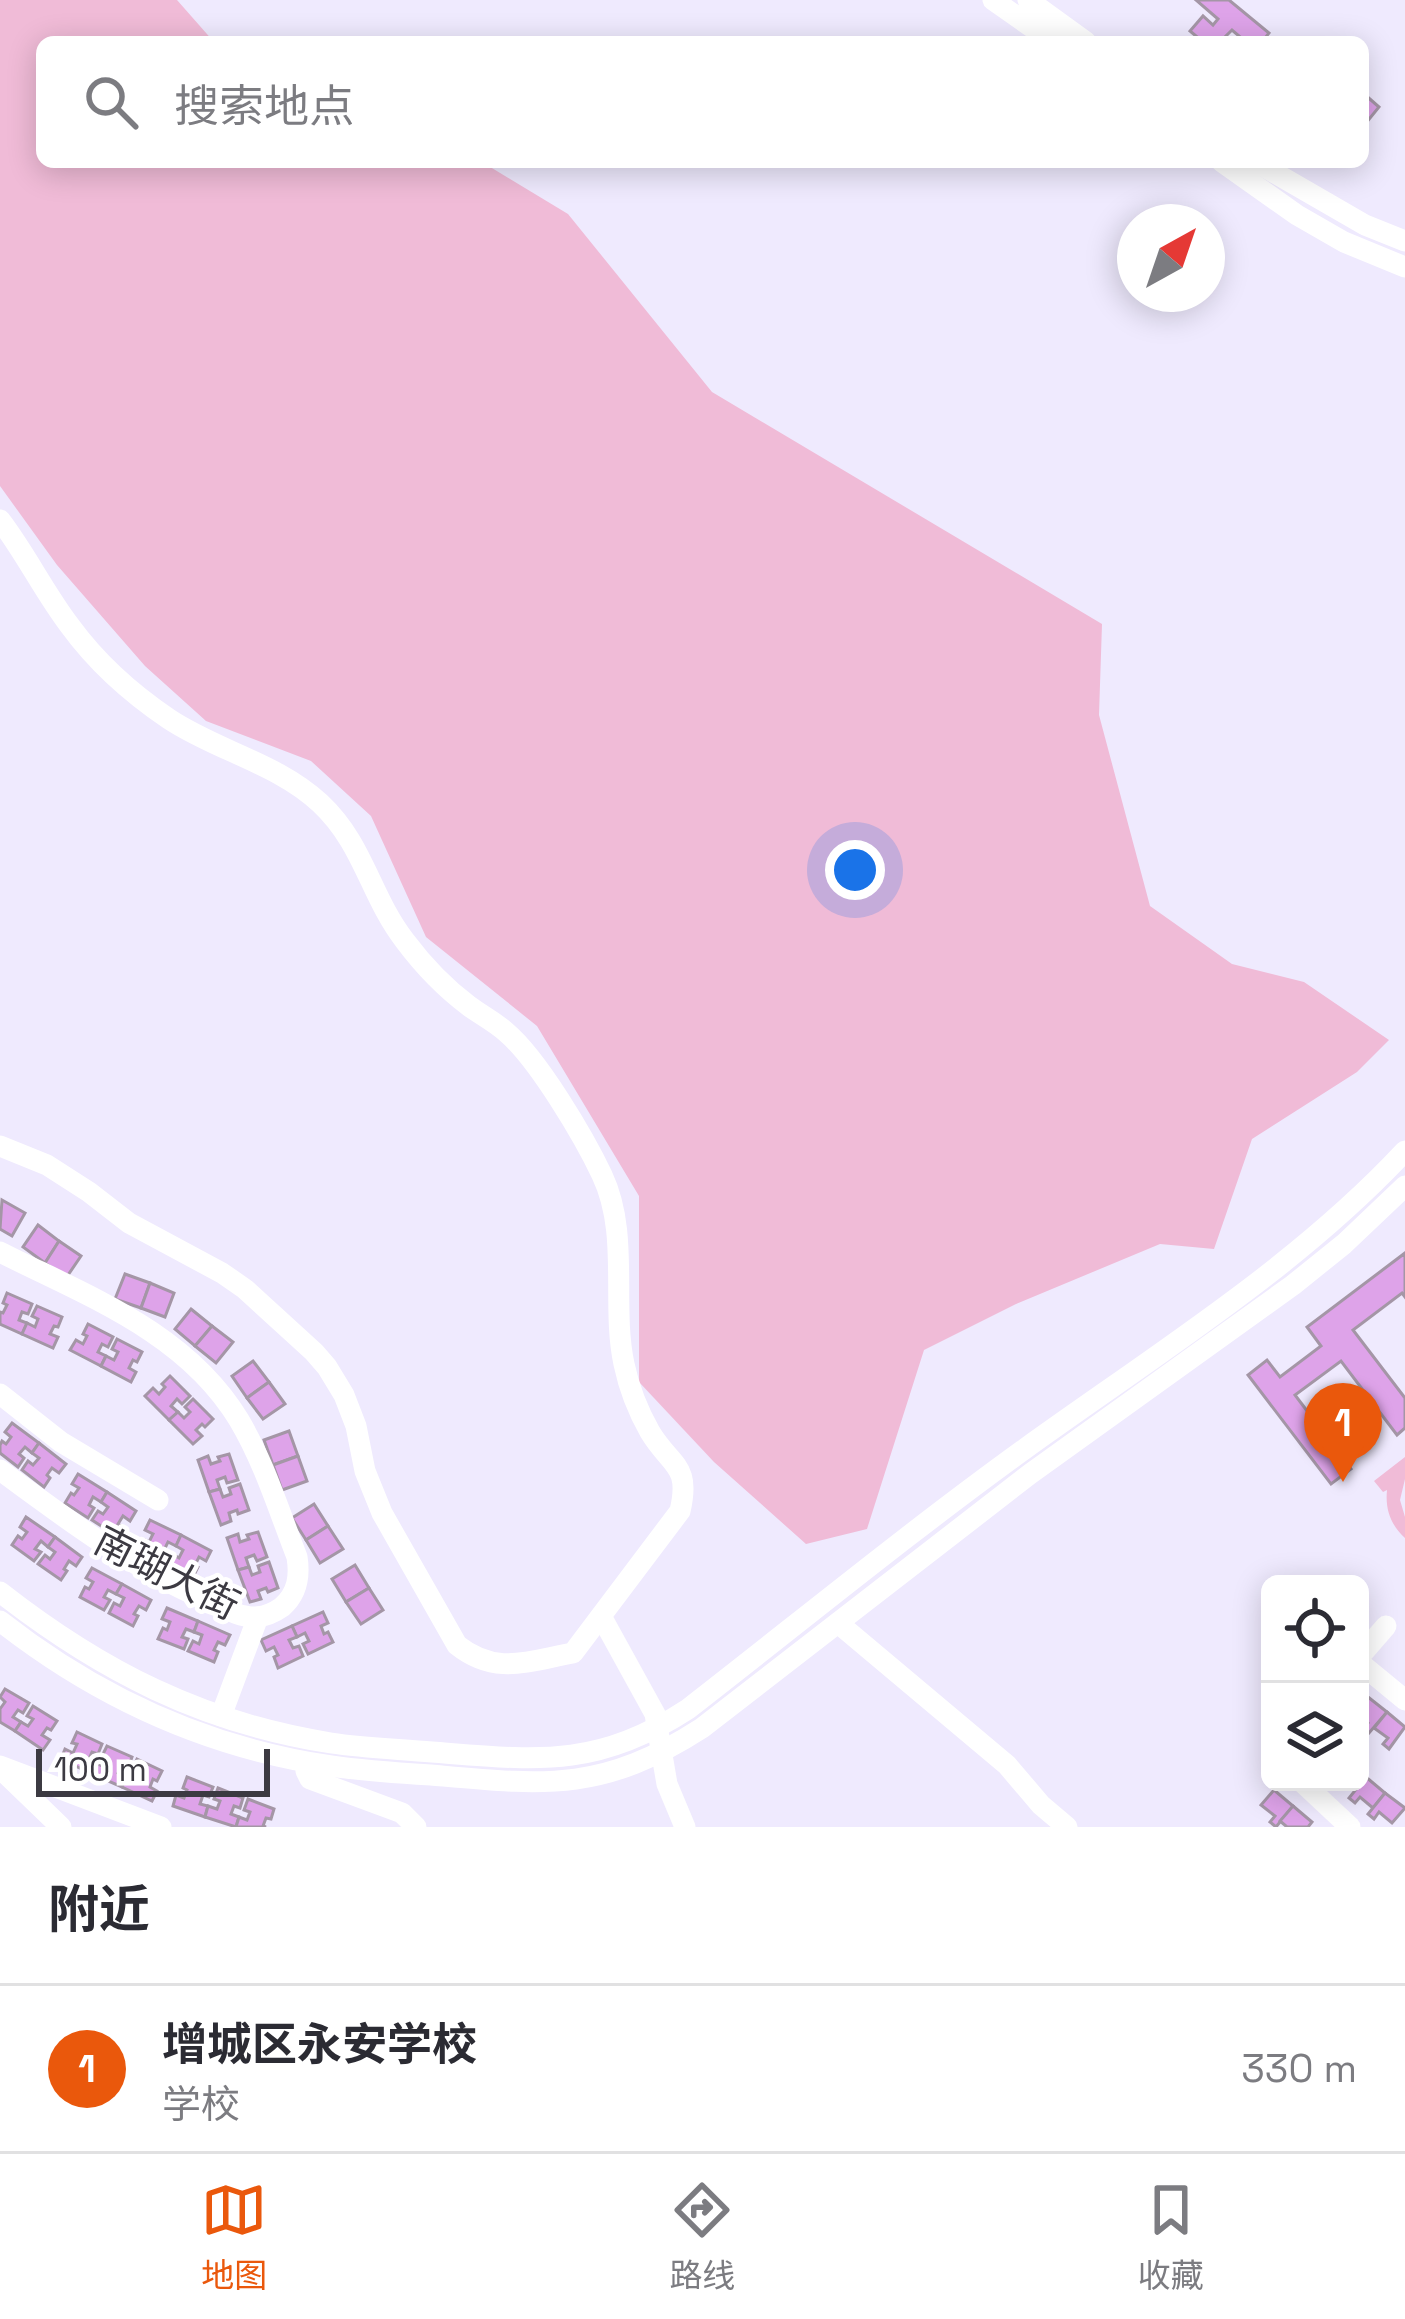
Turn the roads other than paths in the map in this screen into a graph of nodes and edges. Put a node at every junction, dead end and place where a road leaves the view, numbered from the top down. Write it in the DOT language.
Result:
graph roads {
  1 [pos="993,0"];
  2 [pos="1028,0"];
  3 [pos="1044,36"];
  4 [pos="1078,36"];
  5 [pos="1231,168"];
  6 [pos="1266,168"];
  7 [pos="1405,242"];
  8 [pos="1405,267"];
  9 [pos="0,520"];
  10 [pos="0,1146"];
  11 [pos="1405,1151"];
  12 [pos="1405,1186"];
  13 [pos="0,1252"];
  14 [pos="0,1394"];
  15 [pos="0,1471"];
  16 [pos="158,1500"];
  17 [pos="0,1592"];
  18 [pos="602,1616"];
  19 [pos="258,1617"];
  20 [pos="0,1621"];
  21 [pos="838,1623"];
  22 [pos="1386,1626"];
  23 [pos="1369,1648"];
  24 [pos="1369,1668"];
  25 [pos="1405,1700"];
  26 [pos="221,1716"];
  27 [pos="309,1762"];
  28 [pos="0,1767"];
  29 [pos="1312,1791"];
  30 [pos="61,1827"];
  31 [pos="160,1827"];
  32 [pos="416,1827"];
  33 [pos="685,1827"];
  34 [pos="1067,1827"];
  35 [pos="1351,1827"];
  1 -- 3 [label="street"];
  2 -- 4 [label="street"];
  5 -- 8 [label="street"];
  6 -- 7 [label="street"];
  9 -- 18 [label="street"];
  10 -- 18 [label="street"];
  11 -- 26 [label="street"];
  12 -- 21 [label="street"];
  13 -- 19 [label="street, 南瑚大街"];
  14 -- 16 [label="street"];
  15 -- 19 [label="street, 南瑚大街"];
  17 -- 26 [label="street"];
  18 -- 33 [label="street"];
  19 -- 26 [label="street"];
  20 -- 27 [label="street"];
  21 -- 27 [label="street"];
  21 -- 34 [label="street"];
  22 -- 23 [label="street"];
  24 -- 25 [label="street"];
  27 -- 32 [label="street"];
  28 -- 30 [label="street"];
  28 -- 31 [label="street"];
  29 -- 35 [label="street"];
}
